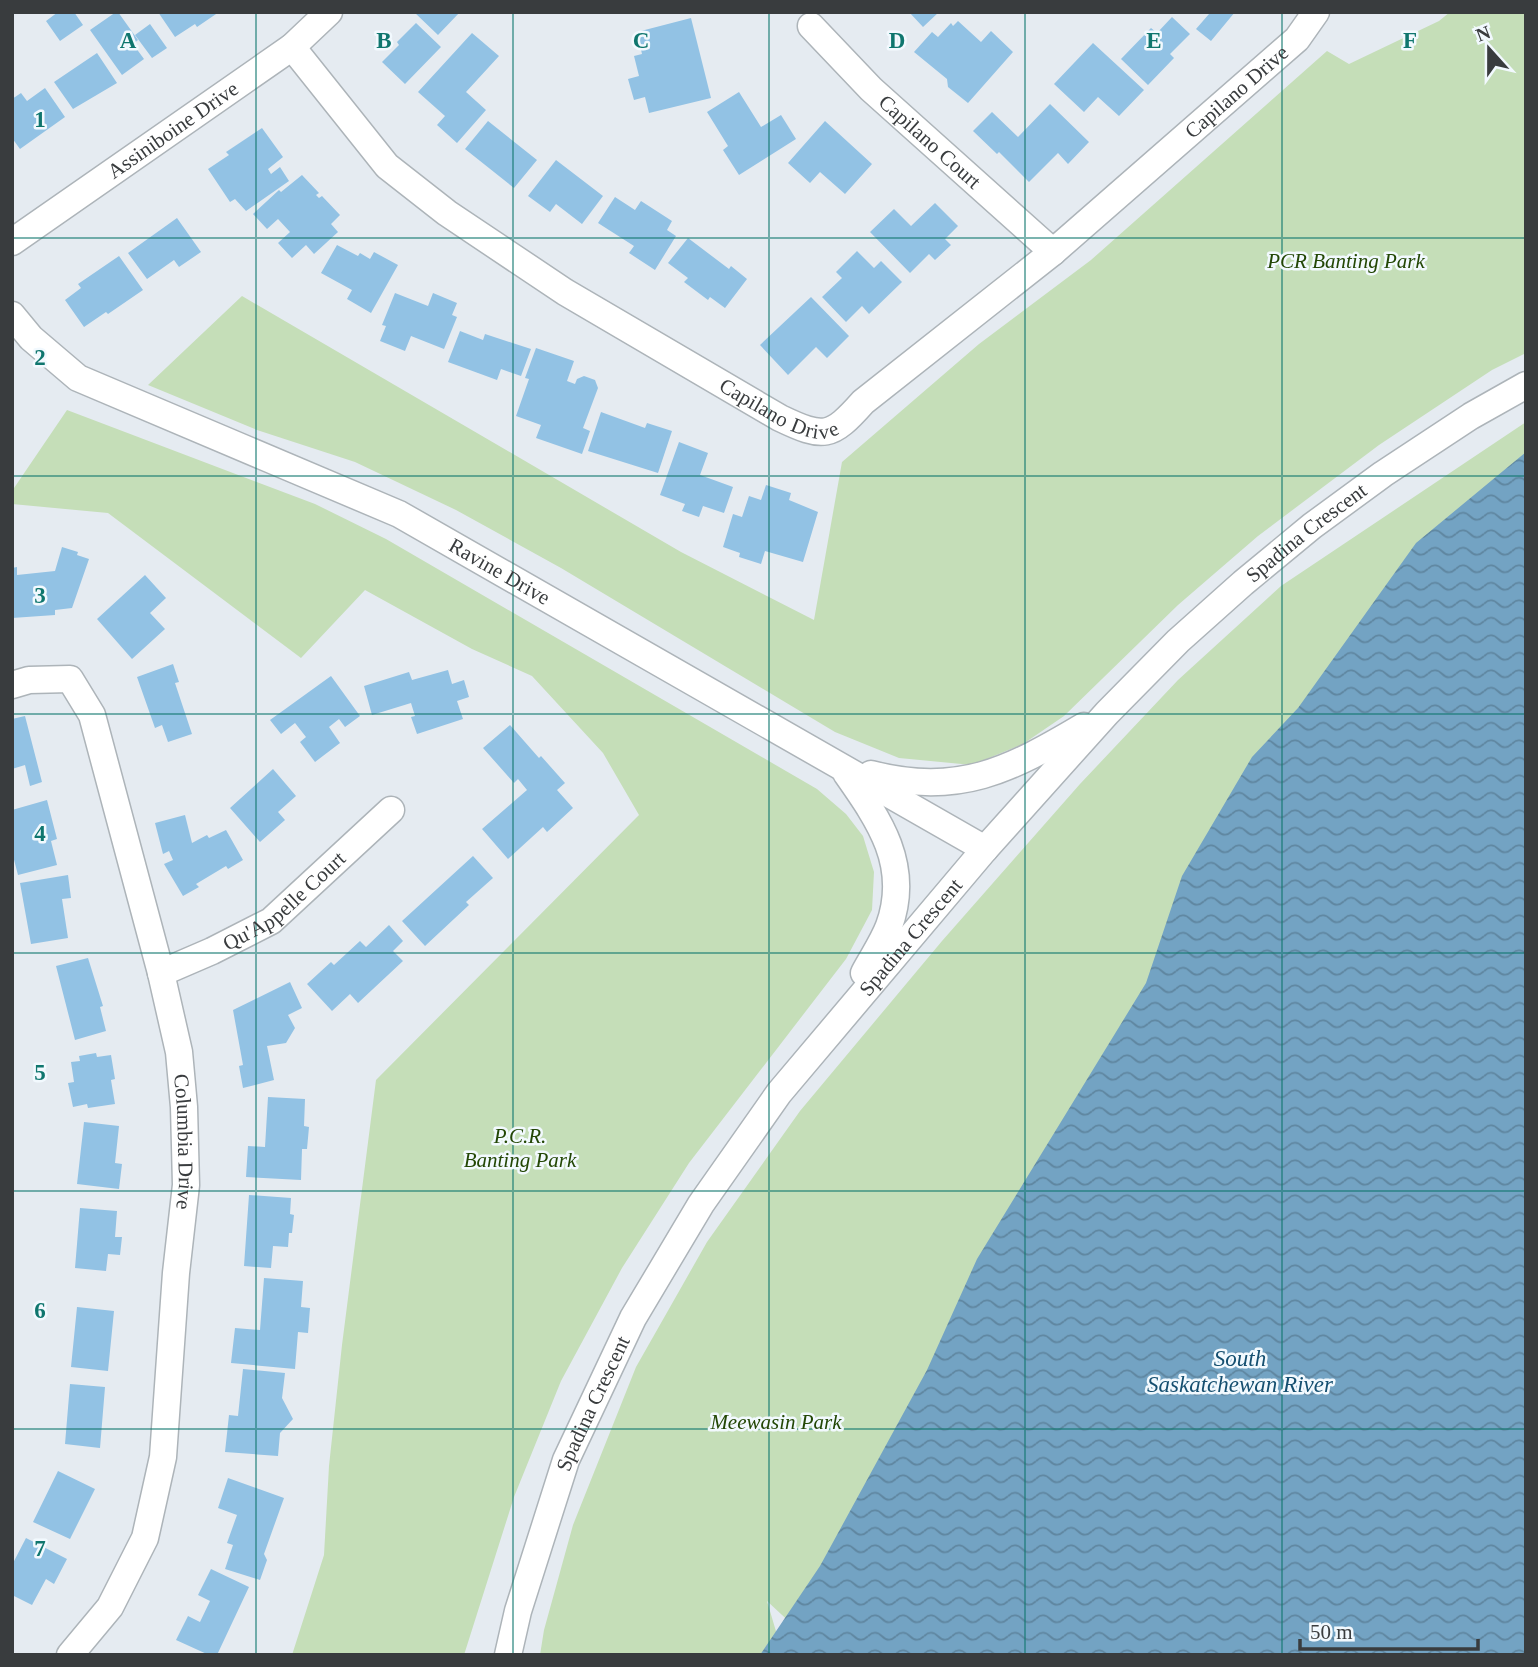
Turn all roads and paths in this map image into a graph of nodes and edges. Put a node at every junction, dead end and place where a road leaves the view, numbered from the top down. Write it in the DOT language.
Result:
graph roads {
  1 [pos="329,12"];
  2 [pos="1316,12"];
  3 [pos="811,26"];
  4 [pos="292,47"];
  5 [pos="12,242"];
  6 [pos="1053,252"];
  7 [pos="12,315"];
  8 [pos="1526,385"];
  9 [pos="12,685"];
  10 [pos="1107,713"];
  11 [pos="841,766"];
  12 [pos="391,810"];
  13 [pos="985,849"];
  14 [pos="161,973"];
  15 [pos="840,1019"];
  16 [pos="70,1655"];
  17 [pos="508,1655"];
  1 -- 4 [label="street, Assiniboine Drive"];
  2 -- 6 [label="street, Capilano Drive"];
  3 -- 6 [label="street, Capilano Court"];
  4 -- 5 [label="street, Assiniboine Drive"];
  4 -- 6 [label="street, Capilano Drive"];
  7 -- 11 [label="street, Ravine Drive"];
  8 -- 10 [label="street, Spadina Crescent"];
  9 -- 14 [label="street, Columbia Drive"];
  10 -- 11 [label="street"];
  10 -- 13 [label="street, Spadina Crescent"];
  11 -- 13 [label="street, Ravine Drive"];
  11 -- 15 [label="street"];
  12 -- 14 [label="street, Qu'Appelle Court"];
  13 -- 15 [label="street, Spadina Crescent"];
  14 -- 16 [label="street, Columbia Drive"];
  15 -- 17 [label="street, Spadina Crescent"];
}
